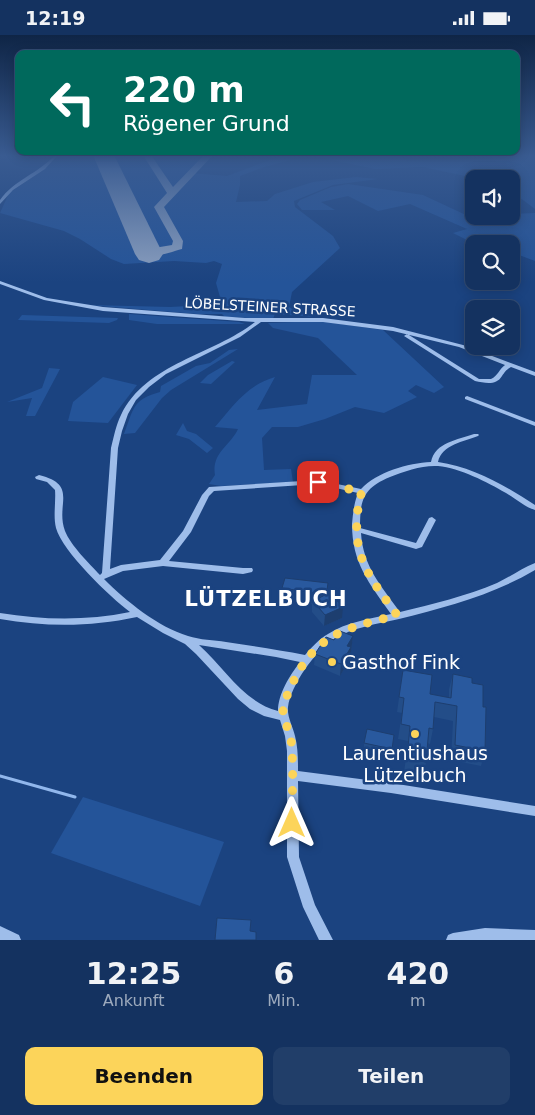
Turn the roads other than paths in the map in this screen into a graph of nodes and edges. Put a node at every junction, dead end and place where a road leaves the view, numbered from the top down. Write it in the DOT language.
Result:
graph roads {
  1 [pos="0,282"];
  2 [pos="260,320"];
  3 [pos="407,336"];
  4 [pos="512,364"];
  5 [pos="535,374"];
  6 [pos="466,398"];
  7 [pos="535,424"];
  8 [pos="476,435"];
  9 [pos="434,463"];
  10 [pos="39,477"];
  11 [pos="362,492"];
  12 [pos="535,508"];
  13 [pos="432,520"];
  14 [pos="356,529"];
  15 [pos="163,563"];
  16 [pos="535,566"];
  17 [pos="249,570"];
  18 [pos="102,576"];
  19 [pos="139,613"];
  20 [pos="397,615"];
  21 [pos="0,616"];
  22 [pos="187,640"];
  23 [pos="306,659"];
  24 [pos="284,717"];
  25 [pos="292,775"];
  26 [pos="535,811"];
  27 [pos="0,933"];
  28 [pos="535,937"];
  29 [pos="14,940"];
  30 [pos="326,940"];
  31 [pos="454,940"];
  1 -- 2 [label="street, LÖBELSTEINER STRASSE"];
  2 -- 4 [label="street, LÖBELSTEINER STRASSE"];
  2 -- 18 [label="street"];
  3 -- 4 [label="street"];
  4 -- 5 [label="street, LÖBELSTEINER STRASSE"];
  6 -- 7 [label="street"];
  8 -- 9 [label="street"];
  9 -- 11 [label="street"];
  9 -- 12 [label="street"];
  10 -- 18 [label="street"];
  11 -- 14 [label="street"];
  11 -- 15 [label="street"];
  13 -- 14 [label="street"];
  14 -- 20 [label="street"];
  15 -- 17 [label="street"];
  15 -- 18 [label="street"];
  16 -- 20 [label="street"];
  18 -- 19 [label="street"];
  19 -- 21 [label="street"];
  19 -- 22 [label="street"];
  20 -- 23 [label="street"];
  22 -- 23 [label="street"];
  22 -- 24 [label="street"];
  23 -- 24 [label="street"];
  24 -- 25 [label="street"];
  25 -- 26 [label="street"];
  25 -- 30 [label="street"];
  27 -- 29 [label="street"];
  28 -- 31 [label="street"];
}
